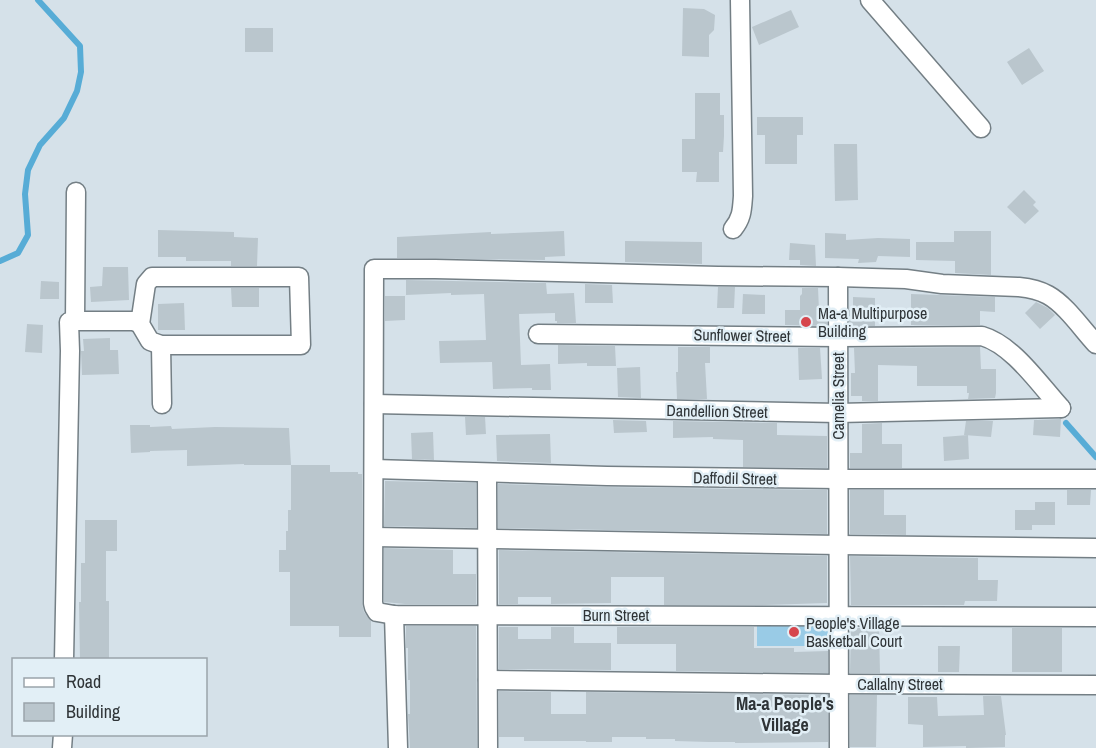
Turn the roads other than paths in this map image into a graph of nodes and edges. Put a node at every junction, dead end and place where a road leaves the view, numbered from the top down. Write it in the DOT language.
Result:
graph roads {
  1 [pos="740,0"];
  2 [pos="870,0"];
  3 [pos="981,128"];
  4 [pos="76,192"];
  5 [pos="733,230"];
  6 [pos="838,277"];
  7 [pos="75,321"];
  8 [pos="140,324"];
  9 [pos="538,334"];
  10 [pos="838,337"];
  11 [pos="1096,344"];
  12 [pos="162,345"];
  13 [pos="162,404"];
  14 [pos="374,404"];
  15 [pos="1060,408"];
  16 [pos="838,413"];
  17 [pos="374,469"];
  18 [pos="487,473"];
  19 [pos="1096,478"];
  20 [pos="838,479"];
  21 [pos="374,537"];
  22 [pos="487,540"];
  23 [pos="838,545"];
  24 [pos="1096,548"];
  25 [pos="394,615"];
  26 [pos="487,615"];
  27 [pos="838,616"];
  28 [pos="1096,617"];
  29 [pos="64,658"];
  30 [pos="488,680"];
  31 [pos="838,684"];
  32 [pos="1096,685"];
  33 [pos="398,748"];
  34 [pos="488,748"];
  35 [pos="838,748"];
  1 -- 5 [label="street"];
  2 -- 3 [label="street"];
  4 -- 7 [label="street"];
  6 -- 10 [label="street, Camelia Street"];
  6 -- 11 [label="street"];
  6 -- 14 [label="street"];
  7 -- 8 [label="street"];
  7 -- 29 [label="street"];
  8 -- 12 [label="street"];
  8 -- 12 [label="street"];
  9 -- 10 [label="street, Sunflower Street"];
  10 -- 15 [label="street, Sunflower Street"];
  10 -- 16 [label="street, Camelia Street"];
  12 -- 13 [label="street"];
  14 -- 16 [label="street, Dandellion Street"];
  14 -- 17 [label="street"];
  15 -- 16 [label="street, Dandellion Street"];
  16 -- 20 [label="street, Camelia Street"];
  17 -- 18 [label="street, Daffodil Street"];
  17 -- 21 [label="street"];
  18 -- 20 [label="street, Daffodil Street"];
  18 -- 22 [label="street"];
  19 -- 20 [label="street, Daffodil Street"];
  20 -- 23 [label="street, Camelia Street"];
  21 -- 22 [label="street"];
  21 -- 25 [label="street"];
  22 -- 23 [label="street"];
  22 -- 26 [label="street"];
  23 -- 24 [label="street"];
  23 -- 27 [label="street"];
  25 -- 26 [label="street, Burn Street"];
  25 -- 33 [label="street"];
  26 -- 27 [label="street, Burn Street"];
  26 -- 30 [label="street"];
  27 -- 28 [label="street, Burn Street"];
  27 -- 31 [label="street"];
  30 -- 31 [label="street, Callalny Street"];
  30 -- 34 [label="street"];
  31 -- 32 [label="street, Callalny Street"];
  31 -- 35 [label="street"];
}
